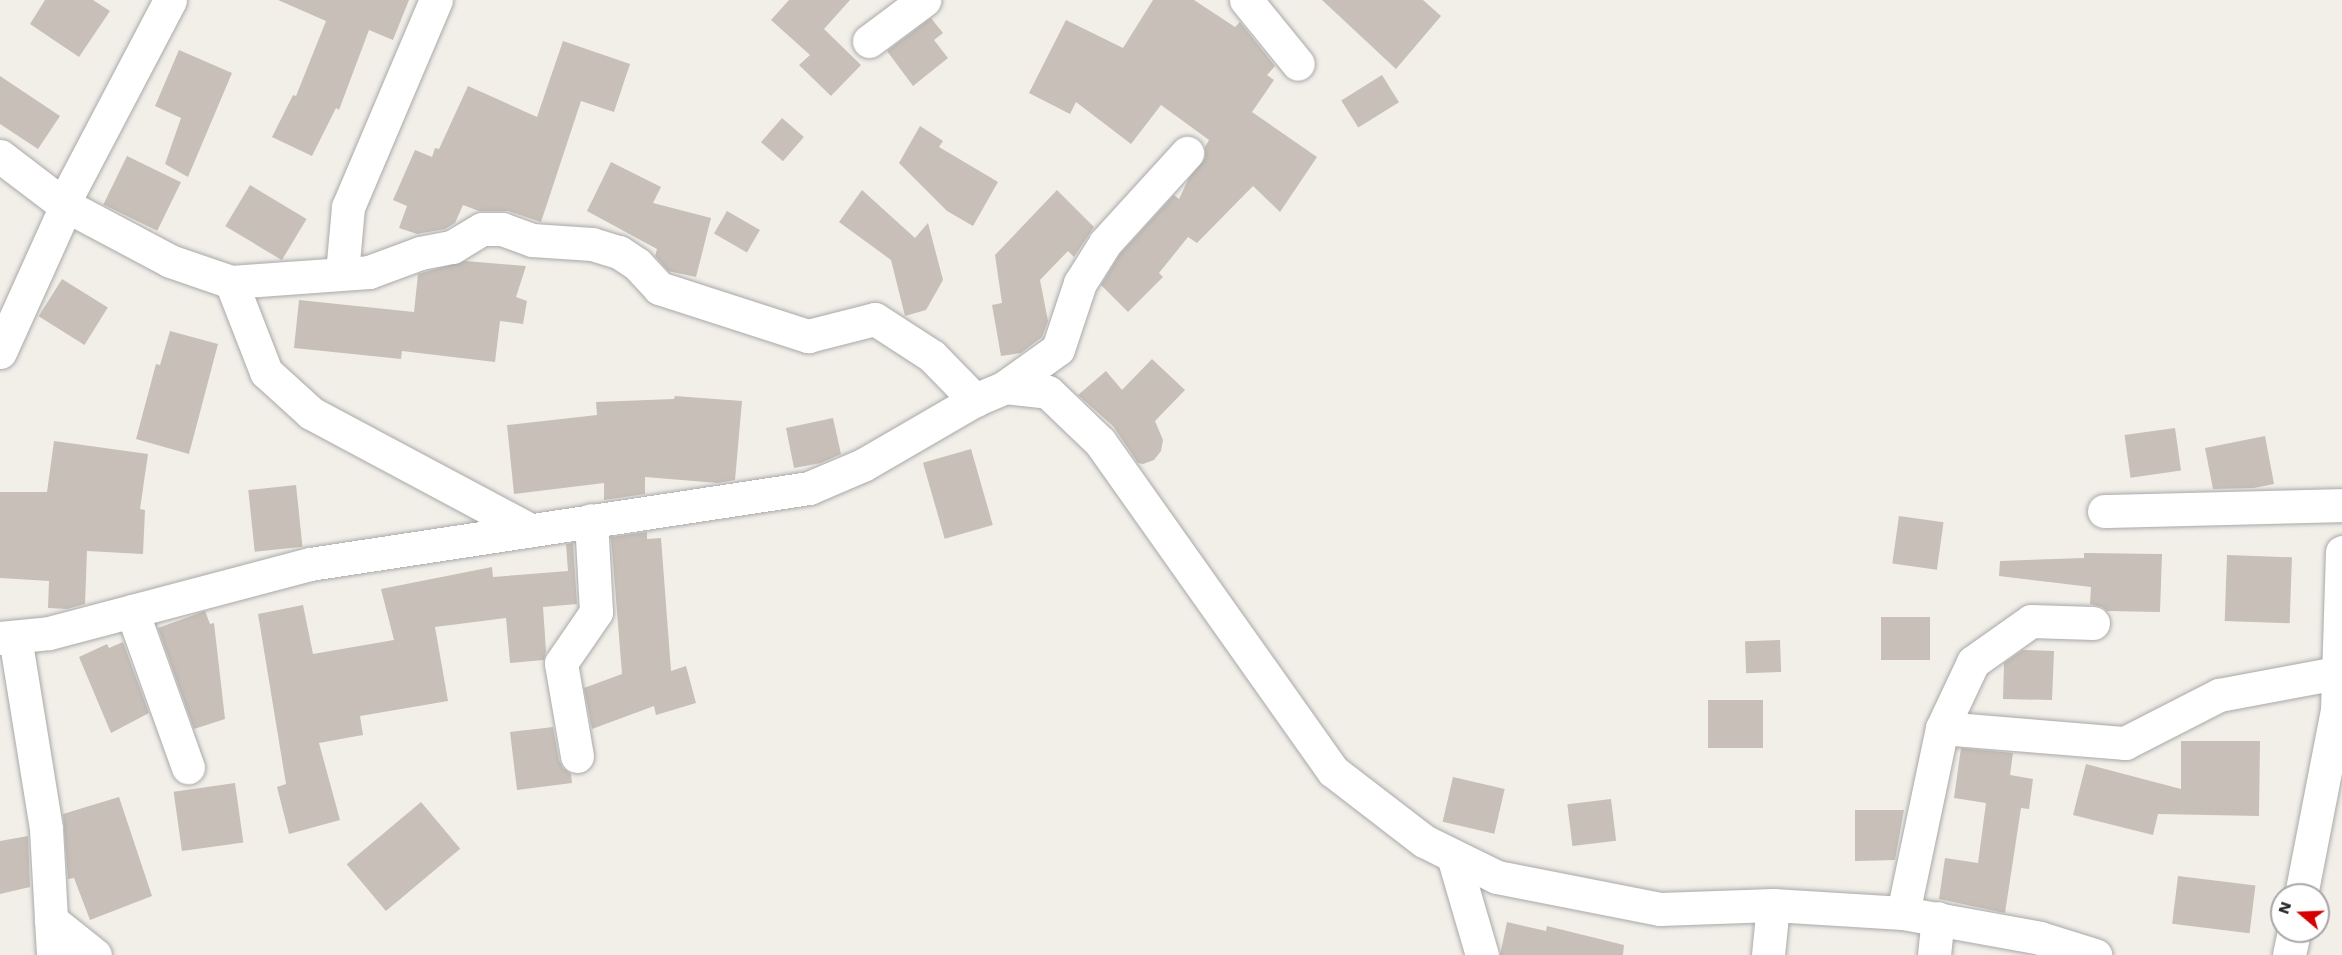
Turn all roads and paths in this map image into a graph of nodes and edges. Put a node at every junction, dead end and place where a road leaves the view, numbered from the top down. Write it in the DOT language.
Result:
graph roads {
  1 [pos="170,0"];
  2 [pos="436,0"];
  3 [pos="924,0"];
  4 [pos="1246,0"];
  5 [pos="869,41"];
  6 [pos="1298,64"];
  7 [pos="1186,153"];
  8 [pos="0,156"];
  9 [pos="63,204"];
  10 [pos="342,273"];
  11 [pos="231,282"];
  12 [pos="0,352"];
  13 [pos="1005,387"];
  14 [pos="975,400"];
  15 [pos="2342,505"];
  16 [pos="2104,511"];
  17 [pos="591,520"];
  18 [pos="530,530"];
  19 [pos="2342,552"];
  20 [pos="132,611"];
  21 [pos="2093,623"];
  22 [pos="8,638"];
  23 [pos="2340,673"];
  24 [pos="1942,728"];
  25 [pos="577,756"];
  26 [pos="188,767"];
  27 [pos="1453,856"];
  28 [pos="2303,883"];
  29 [pos="1773,905"];
  30 [pos="1903,913"];
  31 [pos="1938,918"];
  32 [pos="51,920"];
  33 [pos="53,955"];
  34 [pos="95,955"];
  35 [pos="1482,955"];
  36 [pos="1768,955"];
  37 [pos="1934,955"];
  38 [pos="2095,955"];
  1 -- 9 [label="street"];
  2 -- 10 [label="street"];
  3 -- 5 [label="street"];
  4 -- 6 [label="street"];
  7 -- 13 [label="street"];
  8 -- 9 [label="street"];
  9 -- 11 [label="street"];
  9 -- 12 [label="street"];
  10 -- 11 [label="street"];
  10 -- 14 [label="street"];
  11 -- 18 [label="street"];
  13 -- 14 [label="street"];
  13 -- 27 [label="street"];
  14 -- 17 [label="street"];
  15 -- 16 [label="street"];
  17 -- 18 [label="street"];
  17 -- 25 [label="street"];
  18 -- 20 [label="street"];
  19 -- 23 [label="street"];
  20 -- 22 [label="street"];
  20 -- 26 [label="street"];
  21 -- 24 [label="street"];
  22 -- 32 [label="street"];
  23 -- 24 [label="street"];
  23 -- 28 [label="street"];
  24 -- 30 [label="street"];
  27 -- 29 [label="street"];
  27 -- 35 [label="street"];
  29 -- 30 [label="street"];
  29 -- 36 [label="street"];
  30 -- 31 [label="street"];
  31 -- 37 [label="street"];
  31 -- 38 [label="street"];
  32 -- 33 [label="street"];
  32 -- 34 [label="street"];
}
